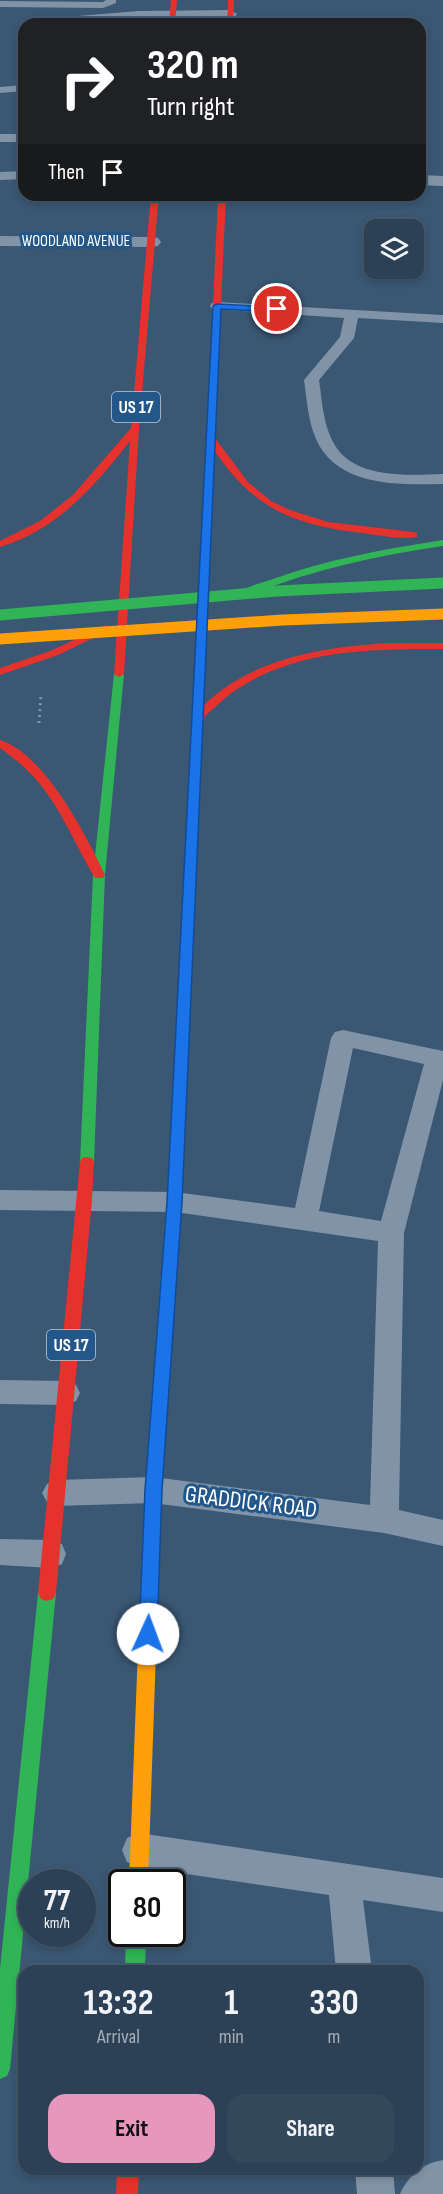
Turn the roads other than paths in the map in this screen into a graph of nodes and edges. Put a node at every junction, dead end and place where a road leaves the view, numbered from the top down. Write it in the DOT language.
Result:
graph roads {
  1 [pos="111,0"];
  2 [pos="0,4"];
  3 [pos="231,12"];
  4 [pos="173,13"];
  5 [pos="108,18"];
  6 [pos="18,88"];
  7 [pos="0,90"];
  8 [pos="0,138"];
  9 [pos="18,138"];
  10 [pos="18,175"];
  11 [pos="0,176"];
  12 [pos="426,180"];
  13 [pos="443,181"];
  14 [pos="155,201"];
  15 [pos="222,201"];
  16 [pos="0,241"];
  17 [pos="152,242"];
  18 [pos="217,306"];
  19 [pos="352,313"];
  20 [pos="443,319"];
  21 [pos="135,428"];
  22 [pos="212,439"];
  23 [pos="443,479"];
  24 [pos="443,537"];
  25 [pos="443,543"];
  26 [pos="0,544"];
  27 [pos="443,583"];
  28 [pos="0,603"];
  29 [pos="204,611"];
  30 [pos="443,614"];
  31 [pos="0,615"];
  32 [pos="124,620"];
  33 [pos="304,633"];
  34 [pos="327,637"];
  35 [pos="0,639"];
  36 [pos="397,645"];
  37 [pos="443,646"];
  38 [pos="0,672"];
  39 [pos="198,717"];
  40 [pos="0,742"];
  41 [pos="99,874"];
  42 [pos="0,1200"];
  43 [pos="85,1200"];
  44 [pos="175,1202"];
  45 [pos="305,1219"];
  46 [pos="391,1233"];
  47 [pos="0,1392"];
  48 [pos="66,1393"];
  49 [pos="153,1490"];
  50 [pos="57,1493"];
  51 [pos="384,1520"];
  52 [pos="443,1533"];
  53 [pos="0,1552"];
  54 [pos="51,1554"];
  55 [pos="139,1866"];
  56 [pos="345,1880"];
  57 [pos="9,1889"];
  58 [pos="443,1894"];
  59 [pos="136,1947"];
  60 [pos="135,1965"];
  61 [pos="353,1965"];
  62 [pos="1,2054"];
  63 [pos="128,2175"];
  64 [pos="374,2175"];
  65 [pos="443,2179"];
  66 [pos="127,2194"];
  67 [pos="376,2194"];
  68 [pos="419,2194"];
  1 -- 2 [label="lane"];
  3 -- 4 [label="street"];
  4 -- 5 [label="street"];
  6 -- 7 [label="lane"];
  8 -- 9 [label="lane"];
  10 -- 11 [label="lane"];
  12 -- 13 [label="street"];
  14 -- 17 [label="highway, US 17"];
  15 -- 18 [label="highway"];
  16 -- 17 [label="street, WOODLAND AVENUE"];
  17 -- 21 [label="highway, US 17"];
  18 -- 19 [label="lane"];
  18 -- 22 [label="highway"];
  19 -- 20 [label="lane"];
  19 -- 23 [label="lane"];
  21 -- 26 [label="highway"];
  21 -- 32 [label="highway, US 17"];
  22 -- 24 [label="highway"];
  22 -- 29 [label="highway"];
  25 -- 29 [label="highway"];
  27 -- 31 [label="highway, bridge"];
  28 -- 32 [label="highway"];
  29 -- 32 [label="highway"];
  29 -- 33 [label="highway"];
  29 -- 39 [label="highway"];
  30 -- 35 [label="highway, bridge"];
  32 -- 38 [label="highway"];
  32 -- 41 [label="highway, US 17"];
  34 -- 36 [label="highway"];
  36 -- 37 [label="highway"];
  36 -- 39 [label="highway"];
  39 -- 44 [label="highway"];
  40 -- 41 [label="highway"];
  41 -- 43 [label="highway, US 17"];
  42 -- 43 [label="lane"];
  43 -- 44 [label="lane"];
  43 -- 48 [label="highway, US 17"];
  44 -- 45 [label="lane"];
  44 -- 49 [label="highway"];
  45 -- 46 [label="lane"];
  45 -- 46 [label="lane"];
  46 -- 51 [label="lane"];
  47 -- 48 [label="lane"];
  48 -- 50 [label="highway, US 17"];
  49 -- 50 [label="lane, GRADDICK ROAD"];
  49 -- 51 [label="lane, GRADDICK ROAD"];
  49 -- 55 [label="highway"];
  50 -- 54 [label="highway, US 17"];
  51 -- 52 [label="lane, GRADDICK ROAD"];
  53 -- 54 [label="lane"];
  54 -- 57 [label="highway, US 17"];
  55 -- 56 [label="lane"];
  56 -- 58 [label="lane"];
  56 -- 61 [label="lane"];
  57 -- 62 [label="highway, US 17"];
  59 -- 60 [label="highway"];
  63 -- 66 [label="highway"];
  64 -- 67 [label="lane"];
  65 -- 68 [label="lane"];
}
